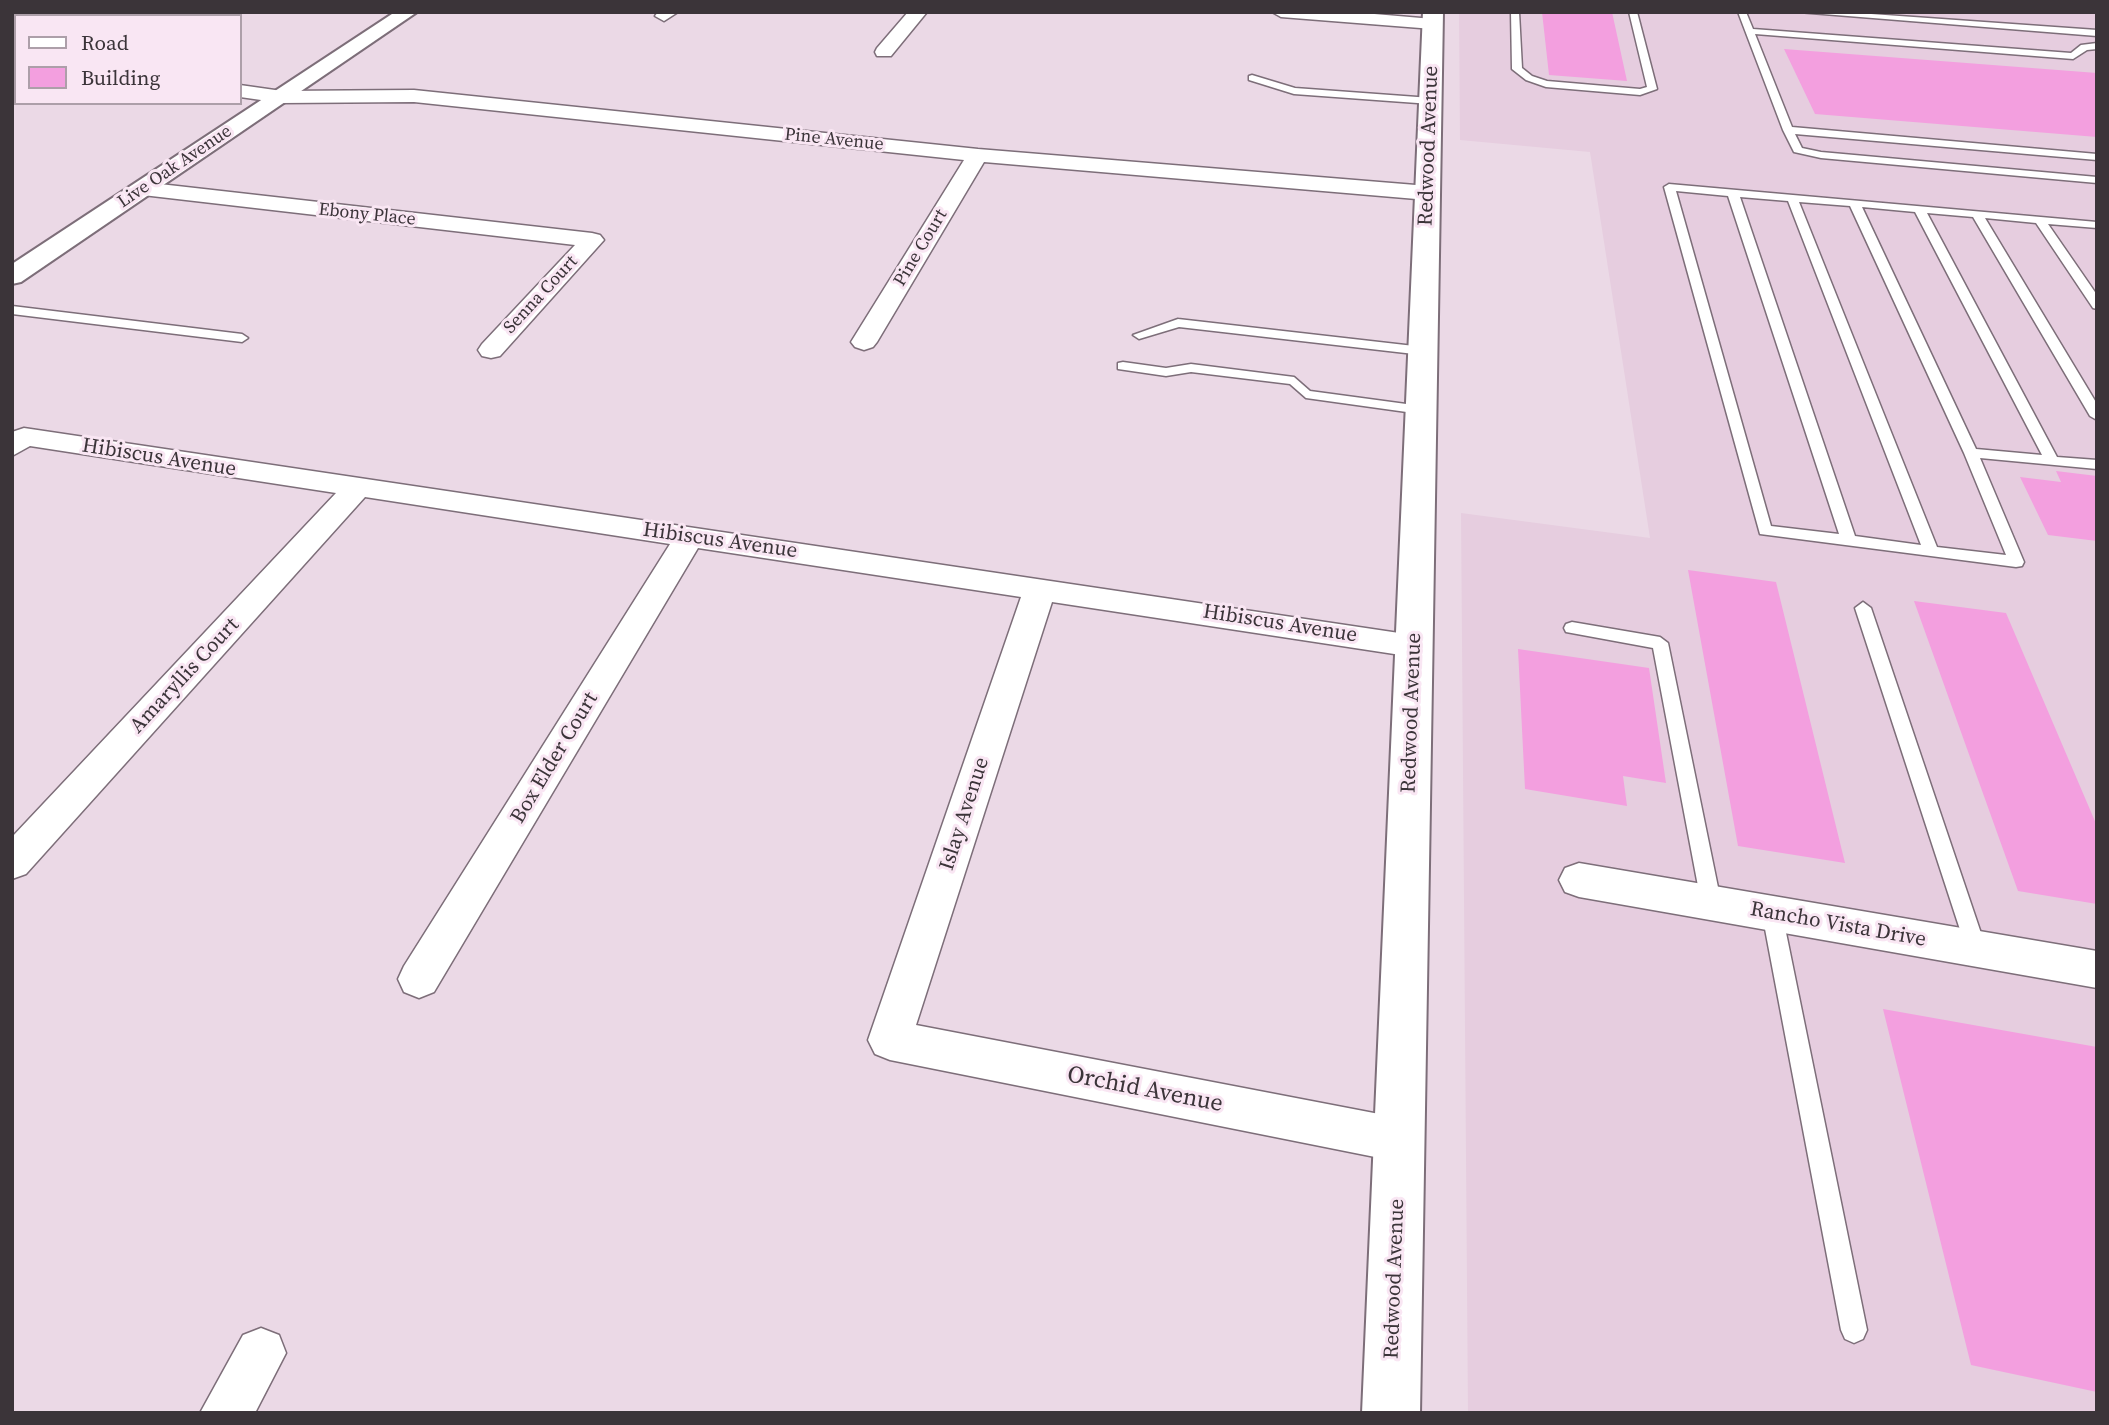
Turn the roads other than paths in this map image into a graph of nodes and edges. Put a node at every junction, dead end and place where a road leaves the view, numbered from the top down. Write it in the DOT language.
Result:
graph roads {
  1 [pos="408,12"];
  2 [pos="918,12"];
  3 [pos="1281,12"];
  4 [pos="1515,12"];
  5 [pos="1633,12"];
  6 [pos="1742,12"];
  7 [pos="1802,12"];
  8 [pos="1433,18"];
  9 [pos="1750,31"];
  10 [pos="2097,33"];
  11 [pos="2097,46"];
  12 [pos="884,52"];
  13 [pos="1252,78"];
  14 [pos="242,91"];
  15 [pos="282,96"];
  16 [pos="1430,102"];
  17 [pos="1788,130"];
  18 [pos="978,155"];
  19 [pos="2097,157"];
  20 [pos="2097,180"];
  21 [pos="142,189"];
  22 [pos="1732,192"];
  23 [pos="1428,193"];
  24 [pos="1792,198"];
  25 [pos="1854,203"];
  26 [pos="1919,209"];
  27 [pos="1977,215"];
  28 [pos="2040,220"];
  29 [pos="2097,225"];
  30 [pos="592,240"];
  31 [pos="12,276"];
  32 [pos="2097,305"];
  33 [pos="12,310"];
  34 [pos="1139,335"];
  35 [pos="242,338"];
  36 [pos="864,342"];
  37 [pos="491,350"];
  38 [pos="1423,351"];
  39 [pos="1123,366"];
  40 [pos="1421,410"];
  41 [pos="2097,416"];
  42 [pos="18,442"];
  43 [pos="1971,453"];
  44 [pos="2052,461"];
  45 [pos="2097,465"];
  46 [pos="357,488"];
  47 [pos="690,536"];
  48 [pos="1849,540"];
  49 [pos="1931,551"];
  50 [pos="1040,588"];
  51 [pos="1863,608"];
  52 [pos="1572,628"];
  53 [pos="1414,645"];
  54 [pos="12,863"];
  55 [pos="1579,880"];
  56 [pos="1711,902"];
  57 [pos="1772,913"];
  58 [pos="1976,948"];
  59 [pos="2097,970"];
  60 [pos="419,979"];
  61 [pos="890,1040"];
  62 [pos="1400,1140"];
  63 [pos="1854,1330"];
  64 [pos="261,1353"];
  65 [pos="226,1413"];
  66 [pos="1391,1413"];
  1 -- 15 [label="street, Live Oak Avenue"];
  2 -- 12 [label="street"];
  3 -- 8 [label="street"];
  4 -- 5 [label="lane"];
  6 -- 9 [label="lane"];
  7 -- 10 [label="lane"];
  8 -- 16 [label="street, Redwood Avenue"];
  9 -- 11 [label="lane"];
  9 -- 17 [label="lane"];
  13 -- 16 [label="lane"];
  14 -- 15 [label="street, Pine Avenue"];
  15 -- 18 [label="street, Pine Avenue"];
  15 -- 21 [label="street, Live Oak Avenue"];
  16 -- 23 [label="street, Redwood Avenue"];
  17 -- 19 [label="lane"];
  17 -- 20 [label="lane"];
  18 -- 23 [label="street, Pine Avenue"];
  18 -- 36 [label="street, Pine Court"];
  21 -- 30 [label="street, Ebony Place"];
  21 -- 31 [label="street, Live Oak Avenue"];
  22 -- 24 [label="lane"];
  22 -- 48 [label="lane"];
  22 -- 48 [label="lane"];
  23 -- 38 [label="street, Redwood Avenue"];
  24 -- 25 [label="lane"];
  24 -- 49 [label="lane"];
  25 -- 26 [label="lane"];
  25 -- 43 [label="lane"];
  26 -- 27 [label="lane"];
  26 -- 44 [label="lane"];
  27 -- 28 [label="lane"];
  27 -- 41 [label="lane"];
  28 -- 29 [label="lane"];
  28 -- 32 [label="lane"];
  30 -- 37 [label="street, Senna Court"];
  33 -- 35 [label="lane"];
  34 -- 38 [label="lane"];
  38 -- 40 [label="street, Redwood Avenue"];
  39 -- 40 [label="lane"];
  40 -- 53 [label="street, Redwood Avenue"];
  42 -- 46 [label="street, Hibiscus Avenue"];
  43 -- 44 [label="lane"];
  43 -- 49 [label="lane"];
  44 -- 45 [label="lane"];
  46 -- 47 [label="street, Hibiscus Avenue"];
  46 -- 54 [label="street, Amaryllis Court"];
  47 -- 50 [label="street, Hibiscus Avenue"];
  47 -- 60 [label="street, Box Elder Court"];
  48 -- 49 [label="lane"];
  50 -- 53 [label="street, Hibiscus Avenue"];
  50 -- 61 [label="street, Islay Avenue"];
  51 -- 58 [label="lane"];
  52 -- 56 [label="lane"];
  53 -- 62 [label="street, Redwood Avenue"];
  55 -- 56 [label="street, Rancho Vista Drive"];
  56 -- 57 [label="street, Rancho Vista Drive"];
  57 -- 58 [label="street, Rancho Vista Drive"];
  57 -- 63 [label="lane"];
  58 -- 59 [label="street, Rancho Vista Drive"];
  61 -- 62 [label="street, Orchid Avenue"];
  62 -- 66 [label="street, Redwood Avenue"];
  64 -- 65 [label="street"];
}
